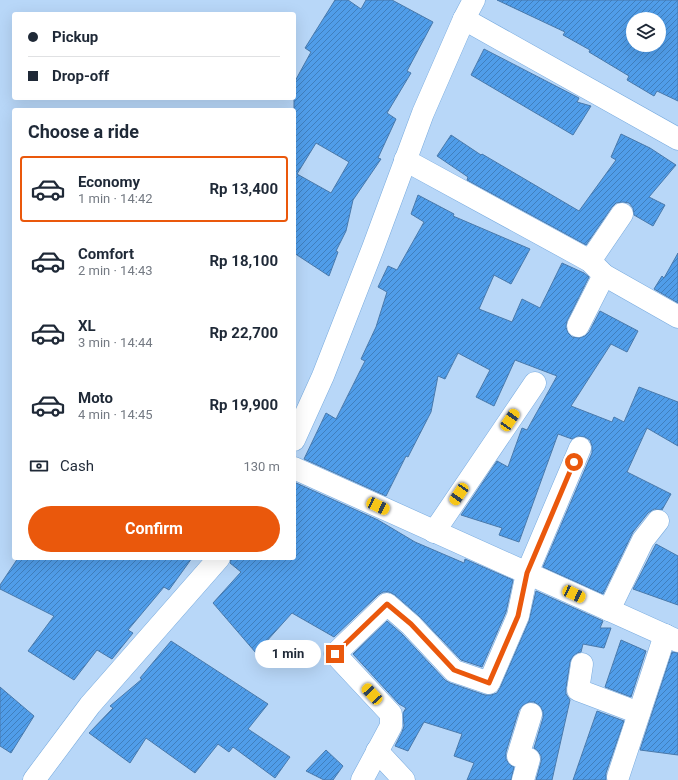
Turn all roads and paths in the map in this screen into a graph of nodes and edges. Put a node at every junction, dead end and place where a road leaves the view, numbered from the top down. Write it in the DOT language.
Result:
graph roads {
  1 [pos="469,9"];
  2 [pos="678,139"];
  3 [pos="405,160"];
  4 [pos="622,214"];
  5 [pos="597,268"];
  6 [pos="678,317"];
  7 [pos="578,326"];
  8 [pos="535,383"];
  9 [pos="296,436"];
  10 [pos="580,448"];
  11 [pos="296,469"];
  12 [pos="658,521"];
  13 [pos="434,532"];
  14 [pos="217,560"];
  15 [pos="527,573"];
  16 [pos="609,610"];
  17 [pos="671,638"];
  18 [pos="582,664"];
  19 [pos="639,713"];
  20 [pos="531,714"];
  21 [pos="377,751"];
  22 [pos="618,777"];
  23 [pos="34,780"];
  24 [pos="362,780"];
  25 [pos="404,780"];
  26 [pos="523,780"];
  1 -- 2 [label="street"];
  1 -- 3 [label="street"];
  3 -- 5 [label="street"];
  3 -- 9 [label="street"];
  4 -- 5 [label="street"];
  5 -- 6 [label="street"];
  5 -- 7 [label="street"];
  8 -- 13 [label="street"];
  10 -- 15 [label="street"];
  11 -- 13 [label="street"];
  12 -- 16 [label="street"];
  13 -- 15 [label="street"];
  14 -- 23 [label="street"];
  15 -- 16 [label="street"];
  15 -- 21 [label="street"];
  16 -- 17 [label="street"];
  17 -- 19 [label="street"];
  18 -- 19 [label="street"];
  19 -- 22 [label="street"];
  20 -- 26 [label="street"];
  21 -- 24 [label="street"];
  21 -- 25 [label="street"];
}
